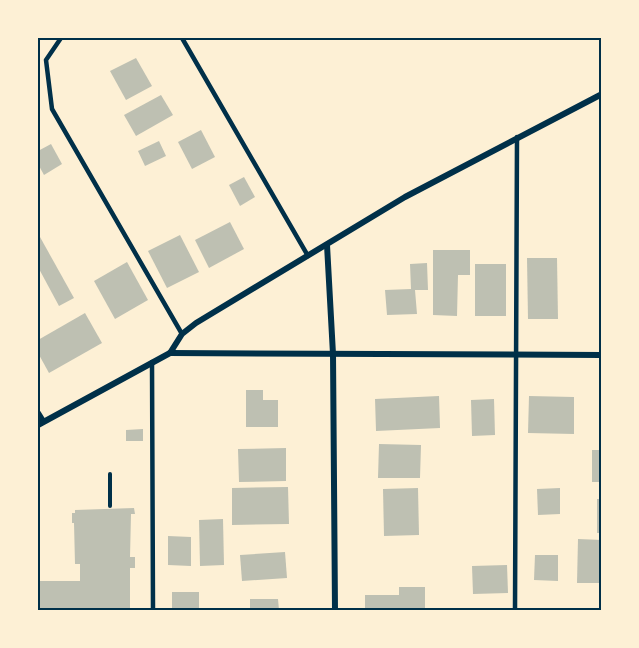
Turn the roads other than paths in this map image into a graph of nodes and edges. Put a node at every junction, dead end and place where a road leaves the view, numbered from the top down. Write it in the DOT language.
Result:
graph roads {
  1 [pos="61,38"];
  2 [pos="182,38"];
  3 [pos="602,94"];
  4 [pos="517,137"];
  5 [pos="327,245"];
  6 [pos="308,256"];
  7 [pos="182,334"];
  8 [pos="170,352"];
  9 [pos="333,354"];
  10 [pos="516,355"];
  11 [pos="602,355"];
  12 [pos="152,362"];
  13 [pos="38,413"];
  14 [pos="40,423"];
  15 [pos="153,610"];
  16 [pos="335,610"];
  17 [pos="514,610"];
  1 -- 7 [label="lane"];
  2 -- 6 [label="lane"];
  3 -- 4 [label="street"];
  4 -- 5 [label="street"];
  4 -- 10 [label="lane"];
  5 -- 6 [label="street"];
  5 -- 9 [label="street"];
  6 -- 7 [label="street"];
  7 -- 8 [label="street"];
  8 -- 9 [label="street"];
  8 -- 12 [label="street"];
  9 -- 10 [label="street"];
  9 -- 16 [label="street"];
  10 -- 11 [label="street"];
  10 -- 17 [label="lane"];
  12 -- 14 [label="street"];
  12 -- 15 [label="lane"];
  13 -- 14 [label="street"];
}
